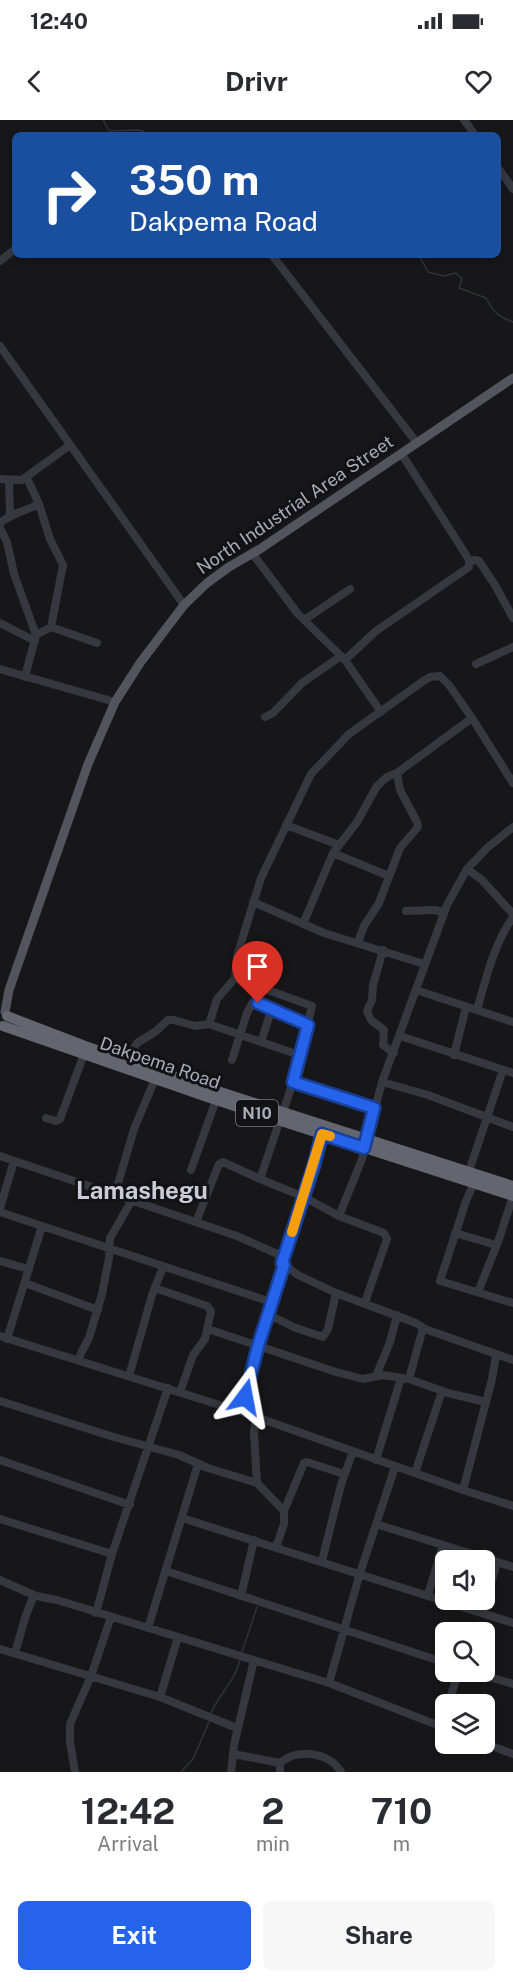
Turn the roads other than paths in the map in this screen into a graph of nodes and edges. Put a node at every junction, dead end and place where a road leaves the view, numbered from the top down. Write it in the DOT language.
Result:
graph roads {
  1 [pos="501,172"];
  2 [pos="513,189"];
  3 [pos="12,251"];
  4 [pos="274,258"];
  5 [pos="0,261"];
  6 [pos="0,346"];
  7 [pos="513,378"];
  8 [pos="417,443"];
  9 [pos="70,444"];
  10 [pos="401,453"];
  11 [pos="27,478"];
  12 [pos="0,479"];
  13 [pos="9,481"];
  14 [pos="39,504"];
  15 [pos="10,514"];
  16 [pos="0,523"];
  17 [pos="0,528"];
  18 [pos="252,553"];
  19 [pos="469,561"];
  20 [pos="350,589"];
  21 [pos="184,605"];
  22 [pos="513,618"];
  23 [pos="304,620"];
  24 [pos="0,623"];
  25 [pos="51,627"];
  26 [pos="35,638"];
  27 [pos="97,643"];
  28 [pos="513,647"];
  29 [pos="343,658"];
  30 [pos="476,664"];
  31 [pos="0,669"];
  32 [pos="25,677"];
  33 [pos="115,702"];
  34 [pos="381,712"];
  35 [pos="265,717"];
  36 [pos="472,718"];
  37 [pos="397,773"];
  38 [pos="513,783"];
  39 [pos="286,825"];
  40 [pos="513,827"];
  41 [pos="339,845"];
  42 [pos="333,853"];
  43 [pos="467,869"];
  44 [pos="388,876"];
  45 [pos="253,902"];
  46 [pos="406,910"];
  47 [pos="444,912"];
  48 [pos="513,915"];
  49 [pos="303,924"];
  50 [pos="358,942"];
  51 [pos="382,950"];
  52 [pos="424,964"];
  53 [pos="235,978"];
  54 [pos="9,990"];
  55 [pos="416,990"];
  56 [pos="294,999"];
  57 [pos="0,1000"];
  58 [pos="466,1007"];
  59 [pos="272,1008"];
  60 [pos="477,1010"];
  61 [pos="290,1016"];
  62 [pos="3,1018"];
  63 [pos="513,1022"];
  64 [pos="209,1023"];
  65 [pos="308,1025"];
  66 [pos="239,1034"];
  67 [pos="400,1036"];
  68 [pos="261,1042"];
  69 [pos="394,1053"];
  70 [pos="84,1054"];
  71 [pos="299,1055"];
  72 [pos="454,1055"];
  73 [pos="129,1060"];
  74 [pos="231,1060"];
  75 [pos="503,1070"];
  76 [pos="513,1073"];
  77 [pos="155,1079"];
  78 [pos="293,1082"];
  79 [pos="382,1082"];
  80 [pos="216,1100"];
  81 [pos="374,1108"];
  82 [pos="281,1116"];
  83 [pos="46,1118"];
  84 [pos="487,1118"];
  85 [pos="513,1127"];
  86 [pos="322,1134"];
  87 [pos="366,1144"];
  88 [pos="0,1155"];
  89 [pos="14,1161"];
  90 [pos="191,1170"];
  91 [pos="469,1171"];
  92 [pos="260,1179"];
  93 [pos="474,1183"];
  94 [pos="513,1186"];
  95 [pos="115,1194"];
  96 [pos="513,1196"];
  97 [pos="304,1197"];
  98 [pos="132,1200"];
  99 [pos="0,1212"];
  100 [pos="339,1216"];
  101 [pos="196,1222"];
  102 [pos="42,1226"];
  103 [pos="455,1233"];
  104 [pos="496,1245"];
  105 [pos="110,1250"];
  106 [pos="0,1261"];
  107 [pos="282,1263"];
  108 [pos="163,1267"];
  109 [pos="29,1269"];
  110 [pos="25,1283"];
  111 [pos="155,1288"];
  112 [pos="478,1292"];
  113 [pos="336,1293"];
  114 [pos="271,1302"];
  115 [pos="365,1302"];
  116 [pos="513,1303"];
  117 [pos="98,1310"];
  118 [pos="267,1314"];
  119 [pos="397,1315"];
  120 [pos="423,1328"];
  121 [pos="208,1329"];
  122 [pos="4,1337"];
  123 [pos="258,1346"];
  124 [pos="496,1355"];
  125 [pos="79,1360"];
  126 [pos="513,1360"];
  127 [pos="129,1376"];
  128 [pos="376,1376"];
  129 [pos="405,1379"];
  130 [pos="168,1388"];
  131 [pos="442,1391"];
  132 [pos="180,1392"];
  133 [pos="0,1401"];
  134 [pos="486,1402"];
  135 [pos="242,1412"];
  136 [pos="256,1417"];
  137 [pos="149,1446"];
  138 [pos="353,1451"];
  139 [pos="0,1460"];
  140 [pos="376,1460"];
  141 [pos="198,1464"];
  142 [pos="395,1467"];
  143 [pos="415,1473"];
  144 [pos="344,1474"];
  145 [pos="256,1483"];
  146 [pos="463,1490"];
  147 [pos="130,1504"];
  148 [pos="513,1505"];
  149 [pos="284,1511"];
  150 [pos="182,1518"];
  151 [pos="0,1519"];
  152 [pos="376,1524"];
  153 [pos="254,1540"];
  154 [pos="443,1545"];
  155 [pos="276,1547"];
  156 [pos="112,1554"];
  157 [pos="322,1561"];
  158 [pos="497,1562"];
  159 [pos="513,1567"];
  160 [pos="166,1571"];
  161 [pos="360,1573"];
  162 [pos="0,1580"];
  163 [pos="34,1595"];
  164 [pos="428,1595"];
  165 [pos="241,1596"];
  166 [pos="96,1613"];
  167 [pos="483,1613"];
  168 [pos="111,1617"];
  169 [pos="513,1623"];
  170 [pos="148,1628"];
  171 [pos="345,1630"];
  172 [pos="178,1637"];
  173 [pos="0,1649"];
  174 [pos="15,1653"];
  175 [pos="254,1660"];
  176 [pos="435,1660"];
  177 [pos="91,1676"];
  178 [pos="495,1679"];
  179 [pos="329,1683"];
  180 [pos="513,1684"];
  181 [pos="160,1697"];
  182 [pos="435,1723"];
  183 [pos="237,1728"];
  184 [pos="495,1747"];
  185 [pos="233,1754"];
  186 [pos="513,1754"];
  187 [pos="280,1763"];
  188 [pos="75,1772"];
  189 [pos="231,1772"];
  190 [pos="280,1772"];
  191 [pos="341,1772"];
  1 -- 2 [label="street"];
  3 -- 5 [label="street"];
  4 -- 8 [label="street"];
  6 -- 9 [label="street"];
  7 -- 8 [label="main road, North Industrial Area Street"];
  8 -- 10 [label="main road, North Industrial Area Street"];
  9 -- 11 [label="street"];
  9 -- 21 [label="street"];
  10 -- 18 [label="main road, North Industrial Area Street"];
  10 -- 19 [label="street"];
  11 -- 13 [label="street"];
  11 -- 14 [label="street"];
  12 -- 13 [label="street"];
  13 -- 15 [label="street"];
  14 -- 15 [label="street"];
  14 -- 25 [label="street"];
  15 -- 16 [label="street"];
  17 -- 26 [label="street"];
  18 -- 21 [label="main road, North Industrial Area Street"];
  18 -- 23 [label="street"];
  19 -- 22 [label="street"];
  19 -- 29 [label="street"];
  20 -- 23 [label="street"];
  21 -- 33 [label="main road, North Industrial Area Street"];
  23 -- 29 [label="street"];
  24 -- 26 [label="street"];
  25 -- 26 [label="street"];
  25 -- 27 [label="street"];
  26 -- 32 [label="street"];
  28 -- 30 [label="street"];
  29 -- 34 [label="street"];
  29 -- 35 [label="street"];
  31 -- 32 [label="street"];
  32 -- 33 [label="street"];
  33 -- 54 [label="main road, North Industrial Area Street"];
  34 -- 36 [label="street"];
  34 -- 39 [label="street"];
  36 -- 37 [label="street"];
  36 -- 38 [label="street"];
  37 -- 41 [label="street"];
  37 -- 44 [label="street"];
  39 -- 41 [label="street"];
  39 -- 45 [label="street"];
  40 -- 43 [label="street"];
  41 -- 42 [label="street"];
  42 -- 44 [label="street"];
  42 -- 49 [label="street"];
  43 -- 47 [label="street"];
  43 -- 48 [label="street"];
  44 -- 50 [label="street"];
  45 -- 49 [label="street"];
  45 -- 53 [label="street"];
  46 -- 47 [label="street"];
  47 -- 52 [label="street"];
  48 -- 60 [label="street"];
  49 -- 50 [label="street"];
  50 -- 51 [label="street"];
  51 -- 52 [label="street"];
  51 -- 69 [label="street"];
  52 -- 55 [label="street"];
  53 -- 56 [label="street"];
  53 -- 64 [label="street"];
  54 -- 57 [label="main road, North Industrial Area Street"];
  54 -- 62 [label="main road, North Industrial Area Street"];
  55 -- 58 [label="street"];
  55 -- 67 [label="street"];
  56 -- 61 [label="street"];
  56 -- 65 [label="street"];
  58 -- 60 [label="street"];
  58 -- 72 [label="street"];
  59 -- 61 [label="street"];
  59 -- 66 [label="street"];
  59 -- 68 [label="street"];
  60 -- 63 [label="street"];
  61 -- 65 [label="street"];
  62 -- 70 [label="highway, Dakpema Road / N10"];
  62 -- 73 [label="highway, Dakpema Road / N10"];
  64 -- 66 [label="street"];
  64 -- 73 [label="street"];
  65 -- 71 [label="street"];
  66 -- 68 [label="street"];
  66 -- 74 [label="street"];
  67 -- 69 [label="street"];
  67 -- 72 [label="street"];
  68 -- 71 [label="street"];
  69 -- 79 [label="street"];
  70 -- 77 [label="highway, Dakpema Road / N10"];
  70 -- 83 [label="street"];
  71 -- 78 [label="street"];
  72 -- 75 [label="street"];
  73 -- 82 [label="highway, Dakpema Road / N10"];
  75 -- 76 [label="street"];
  75 -- 84 [label="street"];
  77 -- 80 [label="highway, Dakpema Road / N10"];
  77 -- 95 [label="street"];
  78 -- 81 [label="street"];
  78 -- 82 [label="street"];
  79 -- 81 [label="street"];
  79 -- 84 [label="street"];
  80 -- 82 [label="highway, Dakpema Road / N10"];
  80 -- 90 [label="street"];
  81 -- 87 [label="street"];
  82 -- 86 [label="highway, Dakpema Road / N10"];
  82 -- 87 [label="highway, Dakpema Road / N10"];
  82 -- 92 [label="street"];
  84 -- 85 [label="street"];
  84 -- 91 [label="street"];
  86 -- 87 [label="highway, Dakpema Road / N10"];
  86 -- 97 [label="street"];
  87 -- 91 [label="highway, Dakpema Road / N10"];
  87 -- 93 [label="highway, Dakpema Road / N10"];
  87 -- 100 [label="street"];
  88 -- 89 [label="street"];
  89 -- 95 [label="street"];
  89 -- 99 [label="street"];
  91 -- 94 [label="highway, Dakpema Road / N10"];
  92 -- 97 [label="street"];
  92 -- 101 [label="street"];
  93 -- 96 [label="highway, Dakpema Road / N10"];
  93 -- 103 [label="street"];
  95 -- 98 [label="street"];
  96 -- 104 [label="street"];
  97 -- 100 [label="street"];
  97 -- 107 [label="street"];
  98 -- 101 [label="street"];
  98 -- 105 [label="street"];
  99 -- 102 [label="street"];
  100 -- 115 [label="street"];
  101 -- 107 [label="street"];
  102 -- 105 [label="street"];
  102 -- 109 [label="street"];
  103 -- 104 [label="street"];
  103 -- 112 [label="street"];
  104 -- 112 [label="street"];
  105 -- 108 [label="street"];
  105 -- 117 [label="street"];
  106 -- 109 [label="street"];
  107 -- 113 [label="street"];
  107 -- 114 [label="street"];
  108 -- 111 [label="street"];
  108 -- 114 [label="street"];
  109 -- 110 [label="street"];
  110 -- 117 [label="street"];
  110 -- 122 [label="street"];
  111 -- 121 [label="street"];
  111 -- 127 [label="street"];
  112 -- 116 [label="street"];
  113 -- 115 [label="street"];
  113 -- 118 [label="street"];
  114 -- 118 [label="street"];
  115 -- 119 [label="street"];
  117 -- 125 [label="street"];
  118 -- 123 [label="street"];
  119 -- 120 [label="street"];
  119 -- 128 [label="street"];
  120 -- 124 [label="street"];
  120 -- 129 [label="street"];
  121 -- 123 [label="street"];
  121 -- 132 [label="street"];
  122 -- 125 [label="street"];
  123 -- 128 [label="street"];
  123 -- 135 [label="street"];
  124 -- 126 [label="street"];
  124 -- 134 [label="street"];
  125 -- 127 [label="street"];
  127 -- 130 [label="street"];
  128 -- 129 [label="street"];
  129 -- 131 [label="street"];
  129 -- 140 [label="street"];
  130 -- 132 [label="street"];
  130 -- 137 [label="street"];
  131 -- 134 [label="street"];
  131 -- 143 [label="street"];
  132 -- 135 [label="street"];
  133 -- 137 [label="street"];
  134 -- 146 [label="street"];
  135 -- 136 [label="street"];
  136 -- 138 [label="street"];
  136 -- 145 [label="street"];
  137 -- 141 [label="street"];
  137 -- 147 [label="street"];
  138 -- 140 [label="street"];
  138 -- 144 [label="street"];
  139 -- 147 [label="street"];
  140 -- 142 [label="street"];
  141 -- 145 [label="street"];
  141 -- 150 [label="street"];
  142 -- 143 [label="street"];
  142 -- 152 [label="street"];
  143 -- 146 [label="street"];
  144 -- 149 [label="street"];
  144 -- 157 [label="street"];
  145 -- 149 [label="street"];
  146 -- 148 [label="street"];
  147 -- 156 [label="street"];
  149 -- 155 [label="street"];
  150 -- 153 [label="street"];
  150 -- 160 [label="street"];
  151 -- 156 [label="street"];
  152 -- 154 [label="street"];
  152 -- 161 [label="street"];
  153 -- 155 [label="street"];
  153 -- 165 [label="street"];
  154 -- 158 [label="street"];
  154 -- 164 [label="street"];
  155 -- 157 [label="street"];
  156 -- 166 [label="street"];
  157 -- 161 [label="street"];
  158 -- 159 [label="street"];
  158 -- 167 [label="street"];
  160 -- 165 [label="street"];
  160 -- 170 [label="street"];
  161 -- 164 [label="street"];
  161 -- 171 [label="street"];
  162 -- 163 [label="street"];
  163 -- 166 [label="street"];
  163 -- 174 [label="street"];
  164 -- 167 [label="street"];
  165 -- 171 [label="street"];
  166 -- 168 [label="street"];
  167 -- 169 [label="street"];
  168 -- 170 [label="street"];
  168 -- 177 [label="street"];
  170 -- 172 [label="street"];
  171 -- 176 [label="street"];
  171 -- 179 [label="street"];
  172 -- 175 [label="street"];
  172 -- 181 [label="street"];
  173 -- 174 [label="street"];
  174 -- 177 [label="street"];
  175 -- 179 [label="street"];
  175 -- 183 [label="street"];
  177 -- 181 [label="street"];
  177 -- 188 [label="street"];
  178 -- 180 [label="street"];
  179 -- 182 [label="street"];
  181 -- 183 [label="street"];
  183 -- 185 [label="street"];
  184 -- 186 [label="street"];
  185 -- 187 [label="street"];
  185 -- 189 [label="street"];
  187 -- 190 [label="street"];
  187 -- 191 [label="street"];
}
